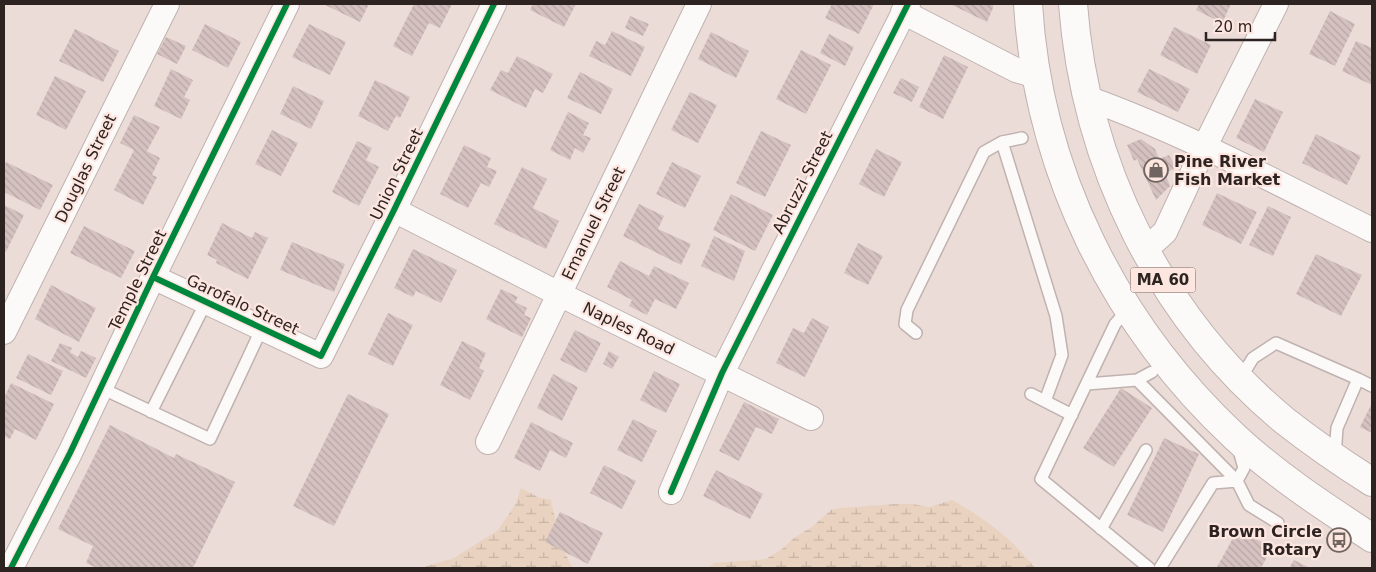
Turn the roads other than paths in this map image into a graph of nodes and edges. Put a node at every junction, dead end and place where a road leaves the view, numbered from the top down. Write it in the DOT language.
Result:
graph roads {
  1 [pos="167,4"];
  2 [pos="287,4"];
  3 [pos="494,4"];
  4 [pos="700,4"];
  5 [pos="1028,4"];
  6 [pos="1073,4"];
  7 [pos="1276,4"];
  8 [pos="906,8"];
  9 [pos="1036,76"];
  10 [pos="1087,98"];
  11 [pos="1022,138"];
  12 [pos="1002,142"];
  13 [pos="1204,148"];
  14 [pos="394,210"];
  15 [pos="1372,230"];
  16 [pos="1145,250"];
  17 [pos="153,277"];
  18 [pos="559,294"];
  19 [pos="206,302"];
  20 [pos="1128,309"];
  21 [pos="262,328"];
  22 [pos="4,332"];
  23 [pos="916,333"];
  24 [pos="321,356"];
  25 [pos="1152,372"];
  26 [pos="722,373"];
  27 [pos="1240,379"];
  28 [pos="1358,379"];
  29 [pos="1137,380"];
  30 [pos="1087,384"];
  31 [pos="1372,386"];
  32 [pos="101,388"];
  33 [pos="1031,394"];
  34 [pos="1045,401"];
  35 [pos="151,412"];
  36 [pos="1072,415"];
  37 [pos="811,418"];
  38 [pos="1236,438"];
  39 [pos="488,442"];
  40 [pos="1146,450"];
  41 [pos="1335,458"];
  42 [pos="1237,481"];
  43 [pos="1372,482"];
  44 [pos="671,492"];
  45 [pos="1278,523"];
  46 [pos="1102,529"];
  47 [pos="1372,538"];
  48 [pos="11,568"];
  49 [pos="1149,568"];
  50 [pos="1160,568"];
  1 -- 22 [label="street, Douglas Street"];
  2 -- 17 [label="street, Temple Street"];
  3 -- 14 [label="street, Union Street"];
  4 -- 18 [label="street, Emanuel Street"];
  5 -- 9 [label="highway, MA 60"];
  6 -- 10 [label="highway, MA 60"];
  7 -- 13 [label="street"];
  8 -- 9 [label="street"];
  8 -- 26 [label="street, Abruzzi Street"];
  9 -- 20 [label="highway, MA 60"];
  10 -- 13 [label="street"];
  10 -- 16 [label="highway, MA 60"];
  11 -- 12 [label="lane"];
  12 -- 23 [label="lane"];
  12 -- 34 [label="lane"];
  13 -- 15 [label="street"];
  13 -- 16 [label="street"];
  14 -- 18 [label="street, Naples Road"];
  14 -- 24 [label="street, Union Street"];
  16 -- 27 [label="highway, MA 60"];
  17 -- 19 [label="street, Garofalo Street"];
  17 -- 32 [label="street, Temple Street"];
  18 -- 26 [label="street, Naples Road"];
  18 -- 39 [label="street, Emanuel Street"];
  19 -- 21 [label="street, Garofalo Street"];
  19 -- 35 [label="lane"];
  20 -- 30 [label="lane"];
  20 -- 38 [label="highway, MA 60"];
  21 -- 24 [label="street, Garofalo Street"];
  21 -- 35 [label="lane"];
  25 -- 29 [label="lane"];
  26 -- 37 [label="street, Naples Road"];
  26 -- 44 [label="street, Abruzzi Street"];
  27 -- 28 [label="lane"];
  27 -- 41 [label="highway, MA 60"];
  28 -- 31 [label="lane"];
  28 -- 41 [label="lane"];
  29 -- 30 [label="lane"];
  29 -- 42 [label="lane"];
  30 -- 36 [label="lane"];
  32 -- 35 [label="lane"];
  32 -- 48 [label="street, Temple Street"];
  33 -- 34 [label="lane"];
  34 -- 36 [label="lane"];
  36 -- 46 [label="lane"];
  38 -- 42 [label="lane"];
  38 -- 47 [label="highway, MA 60"];
  40 -- 46 [label="lane"];
  41 -- 43 [label="highway, MA 60"];
  42 -- 45 [label="lane"];
  42 -- 50 [label="lane"];
  46 -- 49 [label="lane"];
}
